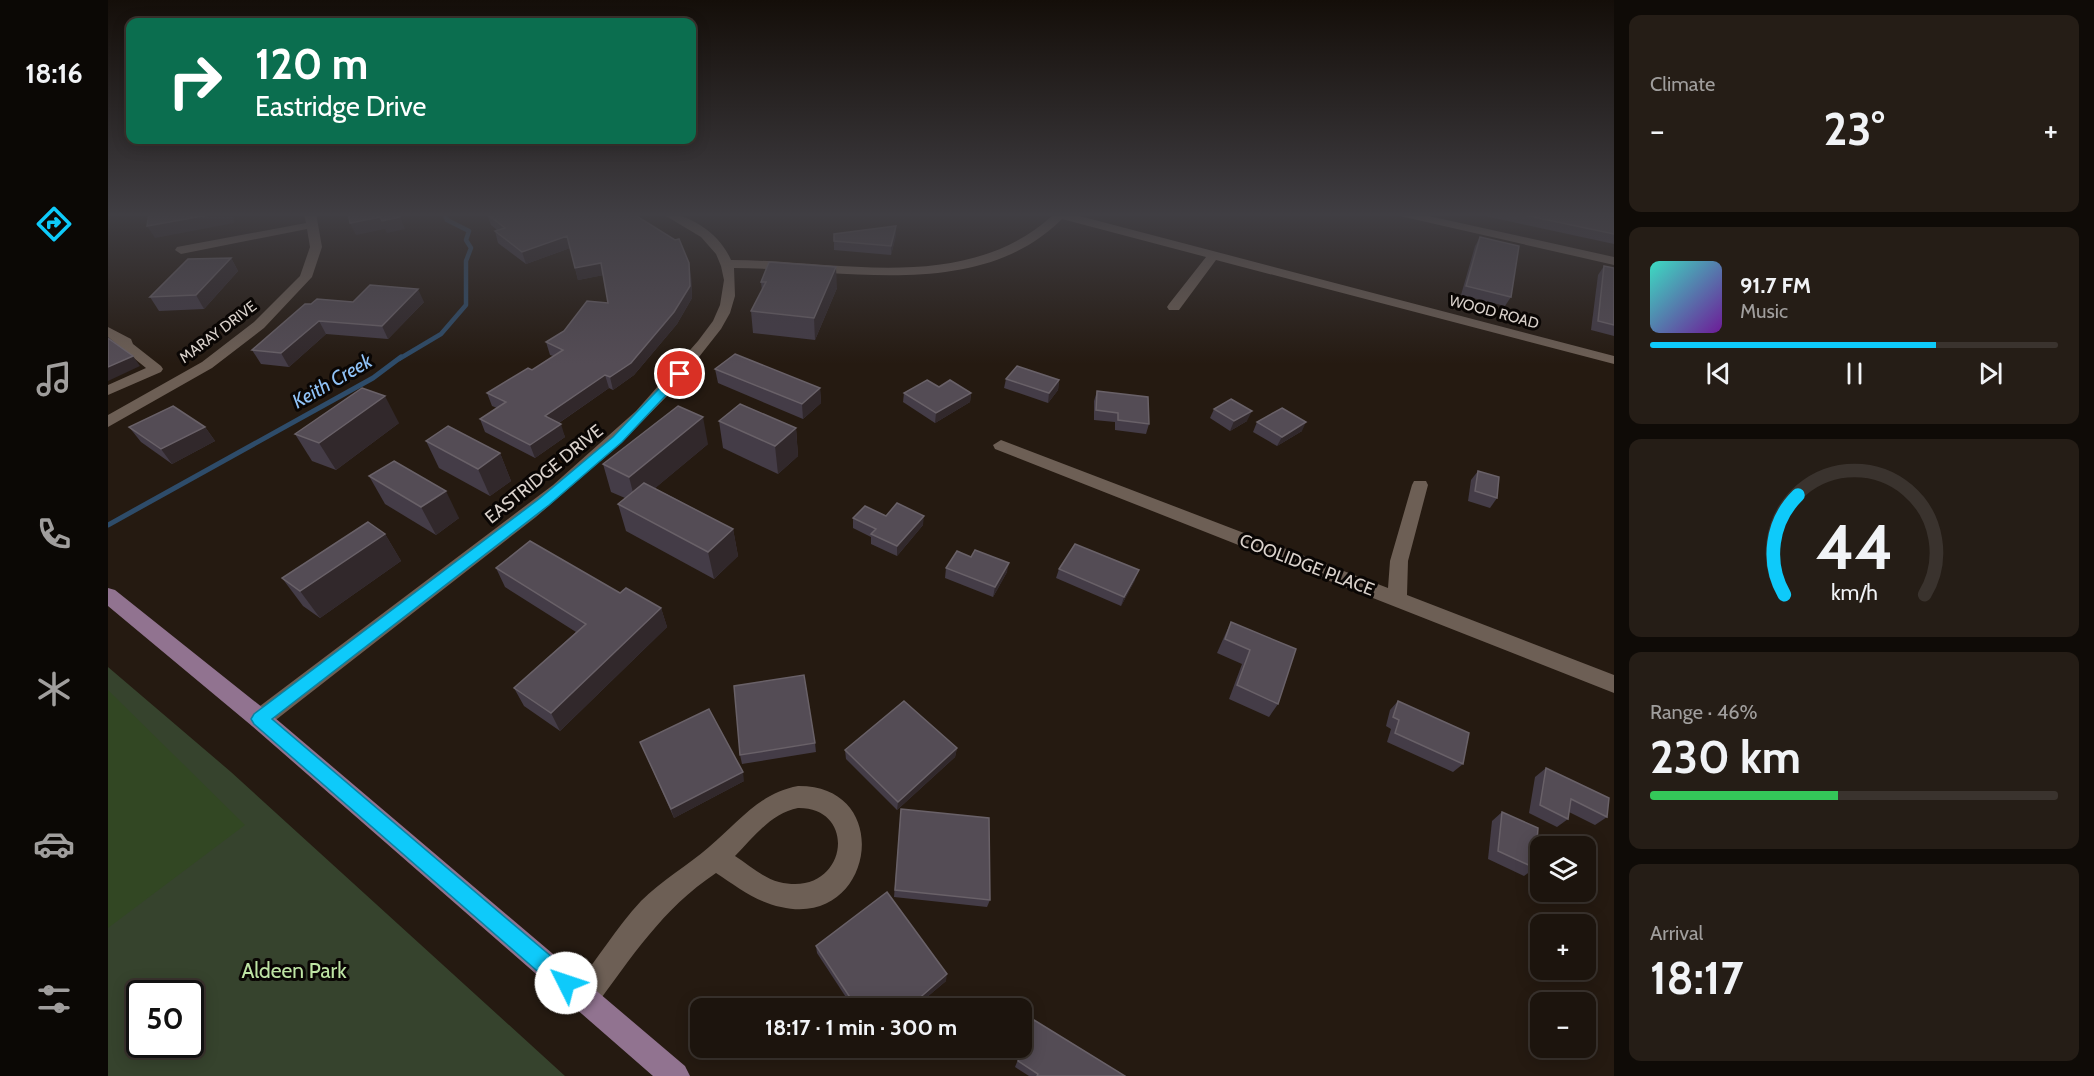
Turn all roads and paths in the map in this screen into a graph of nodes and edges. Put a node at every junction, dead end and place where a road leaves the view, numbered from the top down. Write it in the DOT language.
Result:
graph roads {
  1 [pos="311,263"];
  2 [pos="972,263"];
  3 [pos="1207,263"];
  4 [pos="1241,263"];
  5 [pos="726,264"];
  6 [pos="1174,307"];
  7 [pos="108,332"];
  8 [pos="1614,360"];
  9 [pos="156,369"];
  10 [pos="179,381"];
  11 [pos="108,391"];
  12 [pos="110,420"];
  13 [pos="1001,445"];
  14 [pos="1420,485"];
  15 [pos="108,595"];
  16 [pos="1397,600"];
  17 [pos="1614,684"];
  18 [pos="260,719"];
  19 [pos="716,858"];
  20 [pos="584,998"];
  21 [pos="675,1076"];
  1 -- 10 [label="street, MARAY DRIVE"];
  2 -- 5 [label="street"];
  3 -- 6 [label="street"];
  4 -- 8 [label="street, WOOD ROAD"];
  5 -- 18 [label="street, EASTRIDGE DRIVE"];
  7 -- 9 [label="street"];
  9 -- 10 [label="street"];
  9 -- 11 [label="street"];
  10 -- 12 [label="street, MARAY DRIVE"];
  13 -- 16 [label="street, COOLIDGE PLACE"];
  14 -- 16 [label="street"];
  15 -- 18 [label="main road"];
  16 -- 17 [label="street, COOLIDGE PLACE"];
  18 -- 20 [label="main road"];
  19 -- 19 [label="street"];
  19 -- 20 [label="street"];
  20 -- 21 [label="main road"];
}
